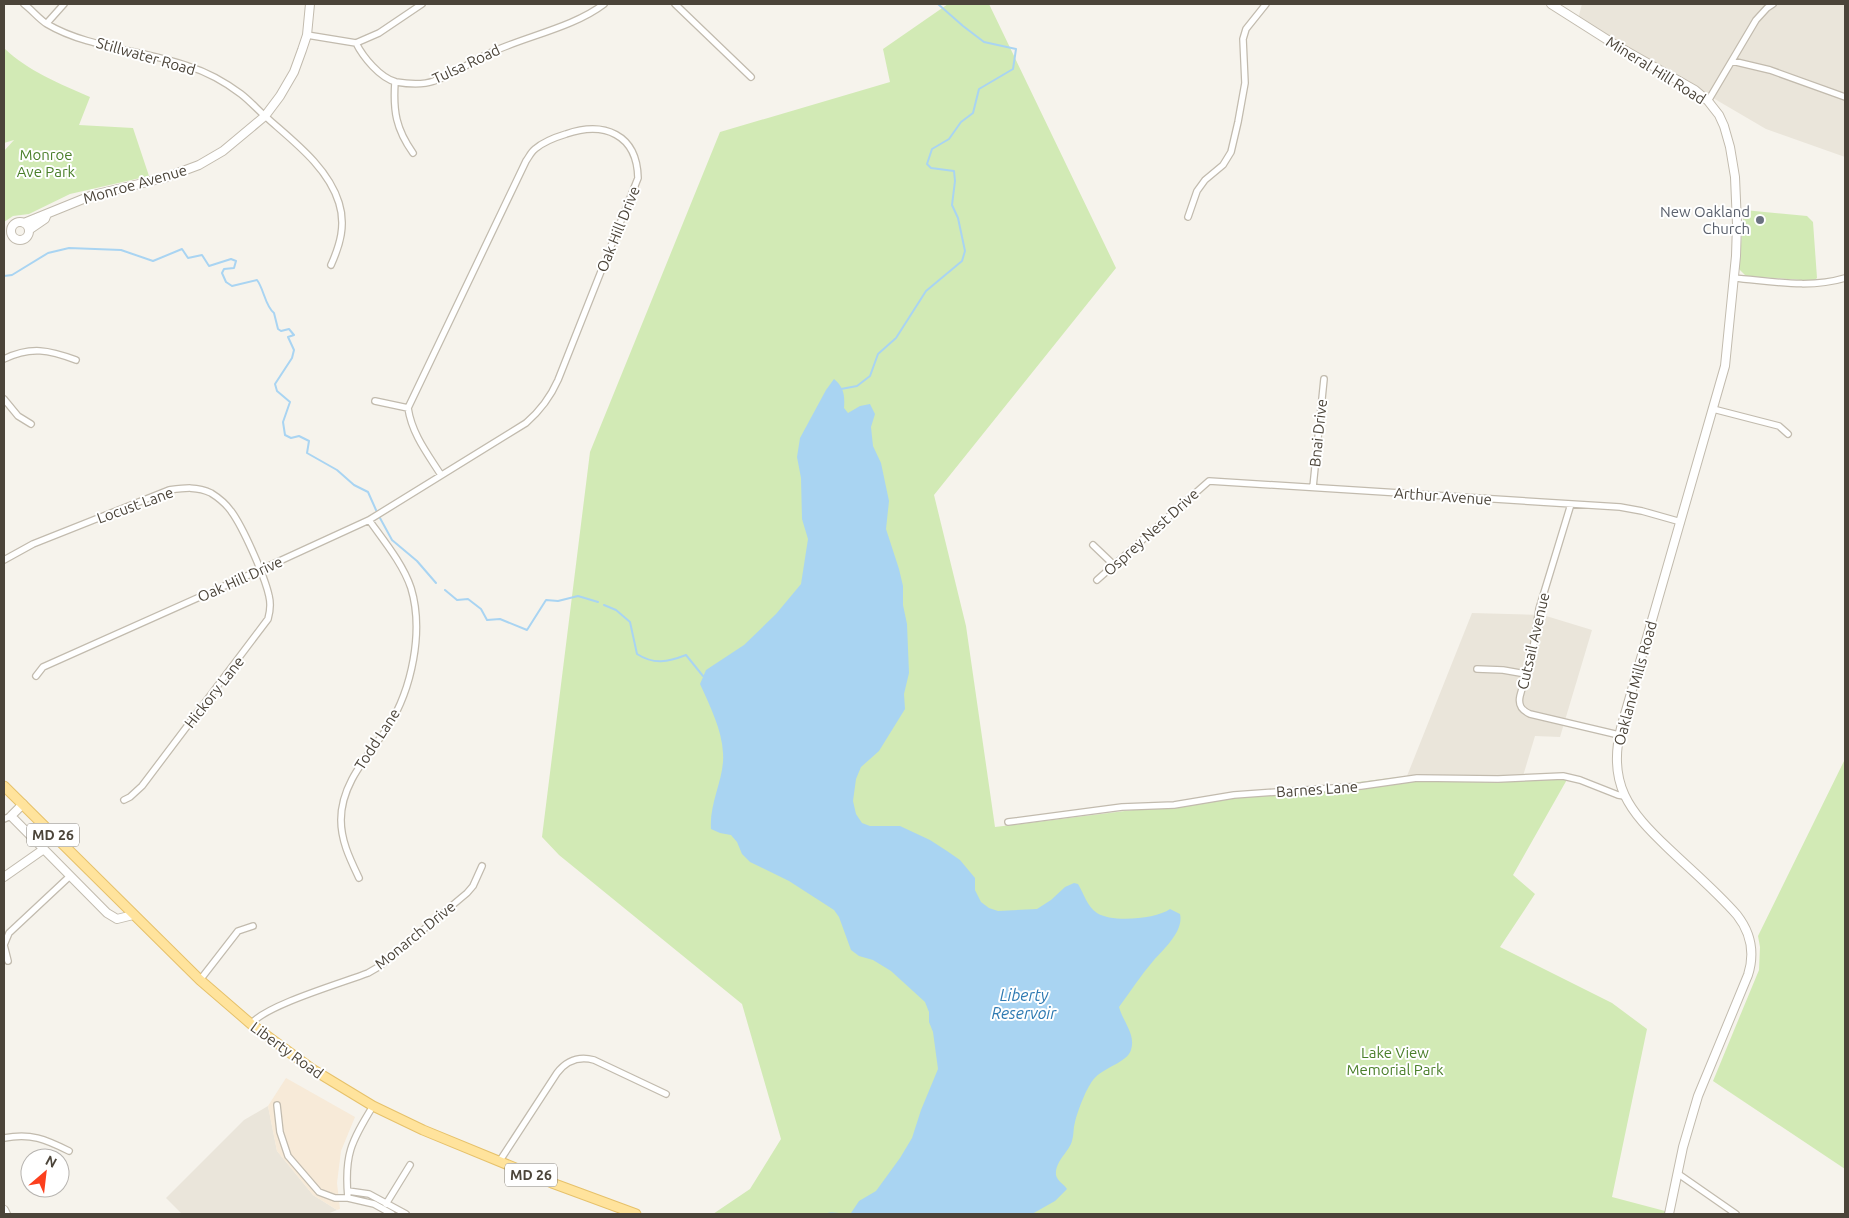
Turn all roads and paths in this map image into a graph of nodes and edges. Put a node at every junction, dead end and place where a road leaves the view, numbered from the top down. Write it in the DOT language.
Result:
graph roads {
  1 [pos="24,4"];
  2 [pos="64,4"];
  3 [pos="310,4"];
  4 [pos="422,4"];
  5 [pos="604,4"];
  6 [pos="675,4"];
  7 [pos="1266,4"];
  8 [pos="1551,4"];
  9 [pos="1773,4"];
  10 [pos="46,23"];
  11 [pos="307,35"];
  12 [pos="356,43"];
  13 [pos="1732,61"];
  14 [pos="751,77"];
  15 [pos="395,82"];
  16 [pos="1845,97"];
  17 [pos="1708,101"];
  18 [pos="265,116"];
  19 [pos="413,153"];
  20 [pos="1188,217"];
  21 [pos="26,226"];
  22 [pos="12,227"];
  23 [pos="4,231"];
  24 [pos="4,237"];
  25 [pos="13,237"];
  26 [pos="331,265"];
  27 [pos="1734,278"];
  28 [pos="1845,278"];
  29 [pos="4,359"];
  30 [pos="76,360"];
  31 [pos="1324,379"];
  32 [pos="4,400"];
  33 [pos="375,401"];
  34 [pos="408,408"];
  35 [pos="1713,409"];
  36 [pos="31,424"];
  37 [pos="1788,434"];
  38 [pos="441,475"];
  39 [pos="1205,484"];
  40 [pos="1312,488"];
  41 [pos="1571,504"];
  42 [pos="369,520"];
  43 [pos="1680,522"];
  44 [pos="1093,545"];
  45 [pos="4,560"];
  46 [pos="1115,566"];
  47 [pos="260,570"];
  48 [pos="1097,580"];
  49 [pos="1477,669"];
  50 [pos="1526,674"];
  51 [pos="36,676"];
  52 [pos="1619,735"];
  53 [pos="4,786"];
  54 [pos="1624,796"];
  55 [pos="124,800"];
  56 [pos="22,804"];
  57 [pos="7,817"];
  58 [pos="1008,822"];
  59 [pos="44,849"];
  60 [pos="482,866"];
  61 [pos="70,876"];
  62 [pos="4,877"];
  63 [pos="359,878"];
  64 [pos="133,915"];
  65 [pos="253,926"];
  66 [pos="8,961"];
  67 [pos="200,980"];
  68 [pos="251,1024"];
  69 [pos="666,1094"];
  70 [pos="277,1105"];
  71 [pos="373,1106"];
  72 [pos="4,1138"];
  73 [pos="63,1148"];
  74 [pos="499,1162"];
  75 [pos="410,1166"];
  76 [pos="1677,1173"];
  77 [pos="348,1191"];
  78 [pos="348,1198"];
  79 [pos="388,1203"];
  80 [pos="380,1207"];
  81 [pos="4,1210"];
  82 [pos="398,1212"];
  83 [pos="6,1214"];
  84 [pos="392,1214"];
  85 [pos="406,1214"];
  86 [pos="636,1214"];
  87 [pos="1669,1214"];
  88 [pos="1736,1214"];
  1 -- 10 [label="street, Stillwater Road"];
  2 -- 10 [label="street"];
  3 -- 11 [label="street, Monroe Avenue"];
  4 -- 12 [label="street"];
  5 -- 15 [label="street, Tulsa Road"];
  6 -- 14 [label="street"];
  7 -- 20 [label="street"];
  8 -- 17 [label="street, Mineral Hill Road"];
  9 -- 13 [label="street"];
  10 -- 18 [label="street, Stillwater Road"];
  11 -- 12 [label="street"];
  11 -- 18 [label="street, Monroe Avenue"];
  12 -- 15 [label="street"];
  13 -- 16 [label="street"];
  13 -- 17 [label="street"];
  15 -- 19 [label="street"];
  17 -- 27 [label="street, Mineral Hill Road"];
  18 -- 21 [label="street, Monroe Avenue"];
  18 -- 26 [label="street, Stillwater Road"];
  21 -- 22 [label="street, Monroe Avenue"];
  21 -- 25 [label="street, Monroe Avenue"];
  22 -- 23 [label="street, Monroe Avenue"];
  22 -- 25 [label="street"];
  24 -- 25 [label="street, Monroe Avenue"];
  27 -- 28 [label="street"];
  27 -- 35 [label="street, Oakland Mills Road"];
  29 -- 30 [label="street"];
  31 -- 40 [label="street, Bnai Drive"];
  32 -- 36 [label="street"];
  33 -- 34 [label="street"];
  34 -- 38 [label="street"];
  34 -- 38 [label="street, Oak Hill Drive"];
  35 -- 37 [label="street"];
  35 -- 43 [label="street, Oakland Mills Road"];
  38 -- 42 [label="street, Oak Hill Drive"];
  39 -- 40 [label="street, Arthur Avenue"];
  39 -- 46 [label="street, Osprey Nest Drive"];
  40 -- 41 [label="street, Arthur Avenue"];
  41 -- 43 [label="street, Arthur Avenue"];
  41 -- 50 [label="street, Cutsail Avenue"];
  42 -- 47 [label="street, Oak Hill Drive"];
  42 -- 63 [label="street, Todd Lane"];
  43 -- 52 [label="street, Oakland Mills Road"];
  44 -- 46 [label="street"];
  45 -- 47 [label="street, Locust Lane"];
  46 -- 48 [label="street, Osprey Nest Drive"];
  47 -- 51 [label="street, Oak Hill Drive"];
  47 -- 55 [label="street, Hickory Lane"];
  49 -- 50 [label="street"];
  50 -- 52 [label="street, Cutsail Avenue"];
  52 -- 54 [label="street, Oakland Mills Road"];
  53 -- 56 [label="main road, Liberty Road / MD 26"];
  54 -- 58 [label="street, Barnes Lane"];
  54 -- 76 [label="street, Oakland Mills Road"];
  56 -- 57 [label="street"];
  56 -- 64 [label="main road, Liberty Road / MD 26"];
  57 -- 59 [label="street"];
  59 -- 61 [label="street"];
  59 -- 62 [label="street"];
  60 -- 68 [label="street, Monarch Drive"];
  61 -- 64 [label="street"];
  61 -- 66 [label="street"];
  64 -- 67 [label="main road, Liberty Road / MD 26"];
  65 -- 67 [label="street"];
  67 -- 68 [label="main road, Liberty Road / MD 26"];
  68 -- 71 [label="main road, Liberty Road / MD 26"];
  69 -- 74 [label="street"];
  70 -- 78 [label="street"];
  71 -- 74 [label="main road, Liberty Road / MD 26"];
  71 -- 77 [label="street"];
  72 -- 73 [label="street"];
  74 -- 86 [label="main road, Liberty Road / MD 26"];
  75 -- 79 [label="street"];
  76 -- 87 [label="street, Oakland Mills Road"];
  76 -- 88 [label="street"];
  77 -- 78 [label="street"];
  77 -- 79 [label="street"];
  78 -- 80 [label="street"];
  79 -- 80 [label="street"];
  79 -- 82 [label="street"];
  80 -- 84 [label="street"];
  81 -- 83 [label="street"];
  82 -- 85 [label="street"];
}
